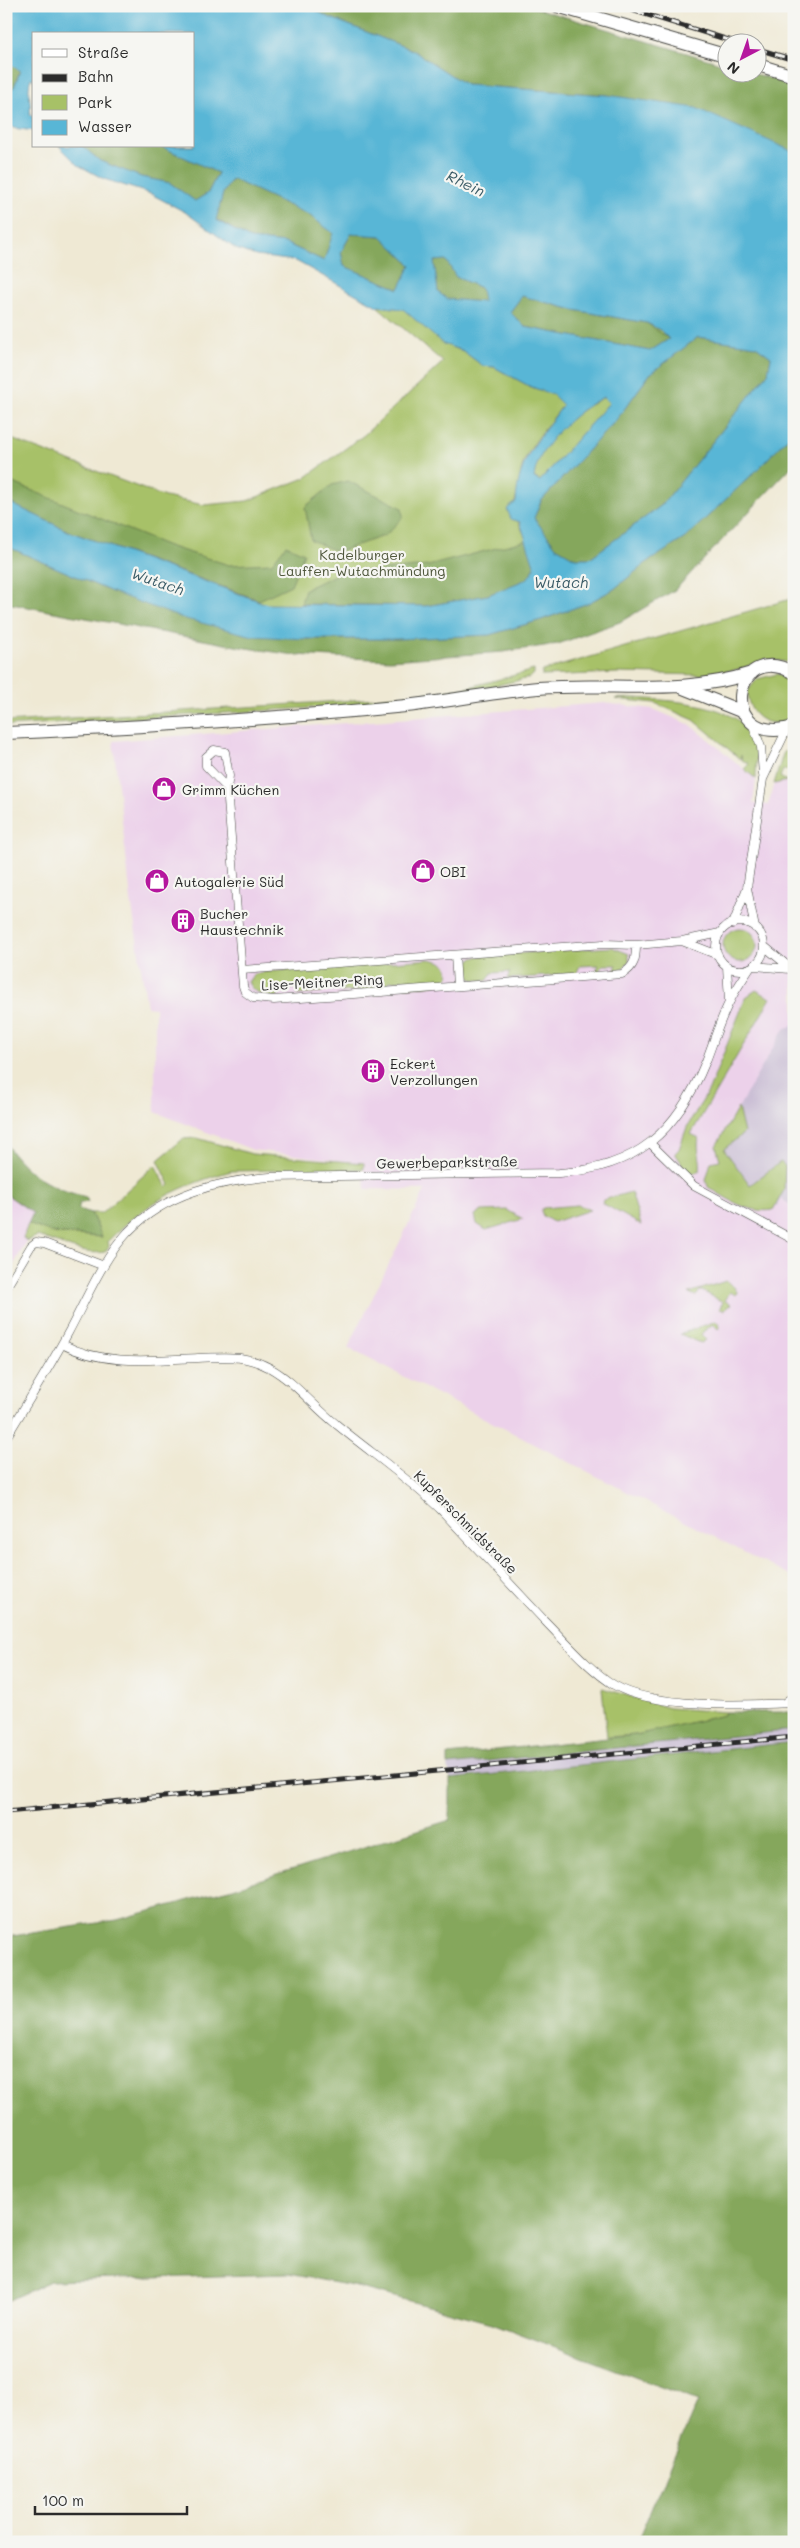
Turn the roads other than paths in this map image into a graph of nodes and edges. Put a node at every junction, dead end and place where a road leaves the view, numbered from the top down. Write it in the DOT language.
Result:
graph roads {
  1 [pos="557,6"];
  2 [pos="718,53"];
  3 [pos="768,68"];
  4 [pos="794,76"];
  5 [pos="752,673"];
  6 [pos="794,673"];
  7 [pos="680,688"];
  8 [pos="747,717"];
  9 [pos="790,728"];
  10 [pos="6,733"];
  11 [pos="763,779"];
  12 [pos="227,788"];
  13 [pos="747,888"];
  14 [pos="733,924"];
  15 [pos="755,928"];
  16 [pos="720,933"];
  17 [pos="682,941"];
  18 [pos="636,945"];
  19 [pos="764,946"];
  20 [pos="455,955"];
  21 [pos="718,955"];
  22 [pos="727,966"];
  23 [pos="752,967"];
  24 [pos="242,970"];
  25 [pos="792,970"];
  26 [pos="457,985"];
  27 [pos="729,1001"];
  28 [pos="650,1144"];
  29 [pos="794,1240"];
  30 [pos="104,1266"];
  31 [pos="6,1288"];
  32 [pos="62,1344"];
  33 [pos="6,1438"];
  34 [pos="794,1696"];
  35 [pos="794,1702"];
  36 [pos="784,1703"];
  1 -- 2 [label="main road"];
  3 -- 4 [label="main road"];
  5 -- 6 [label="main road"];
  5 -- 7 [label="main road"];
  5 -- 8 [label="main road"];
  7 -- 8 [label="main road"];
  7 -- 10 [label="main road"];
  8 -- 9 [label="main road"];
  8 -- 11 [label="street"];
  9 -- 11 [label="street"];
  11 -- 13 [label="street"];
  12 -- 12 [label="street"];
  12 -- 24 [label="street"];
  13 -- 14 [label="street"];
  13 -- 15 [label="street"];
  14 -- 15 [label="street"];
  14 -- 16 [label="street"];
  15 -- 19 [label="street"];
  16 -- 17 [label="street, Lise-Meitner-Ring"];
  16 -- 21 [label="street"];
  17 -- 18 [label="street, Lise-Meitner-Ring"];
  17 -- 21 [label="street, Lise-Meitner-Ring"];
  18 -- 20 [label="street, Lise-Meitner-Ring"];
  18 -- 26 [label="street, Lise-Meitner-Ring"];
  19 -- 23 [label="street, Gewerbeparkstraße"];
  19 -- 25 [label="street"];
  20 -- 24 [label="street, Lise-Meitner-Ring"];
  20 -- 26 [label="street"];
  21 -- 22 [label="street"];
  22 -- 23 [label="street"];
  22 -- 27 [label="street, Gewerbeparkstraße"];
  23 -- 25 [label="street"];
  23 -- 27 [label="street, Gewerbeparkstraße"];
  24 -- 26 [label="street, Lise-Meitner-Ring"];
  27 -- 28 [label="street, Gewerbeparkstraße"];
  28 -- 29 [label="street"];
  28 -- 30 [label="street, Gewerbeparkstraße"];
  30 -- 31 [label="street"];
  30 -- 32 [label="street, Gewerbeparkstraße"];
  32 -- 33 [label="street, Gewerbeparkstraße"];
  32 -- 36 [label="street, Kupferschmidstraße"];
  34 -- 36 [label="street"];
  35 -- 36 [label="street, Kupferschmidstraße"];
}
